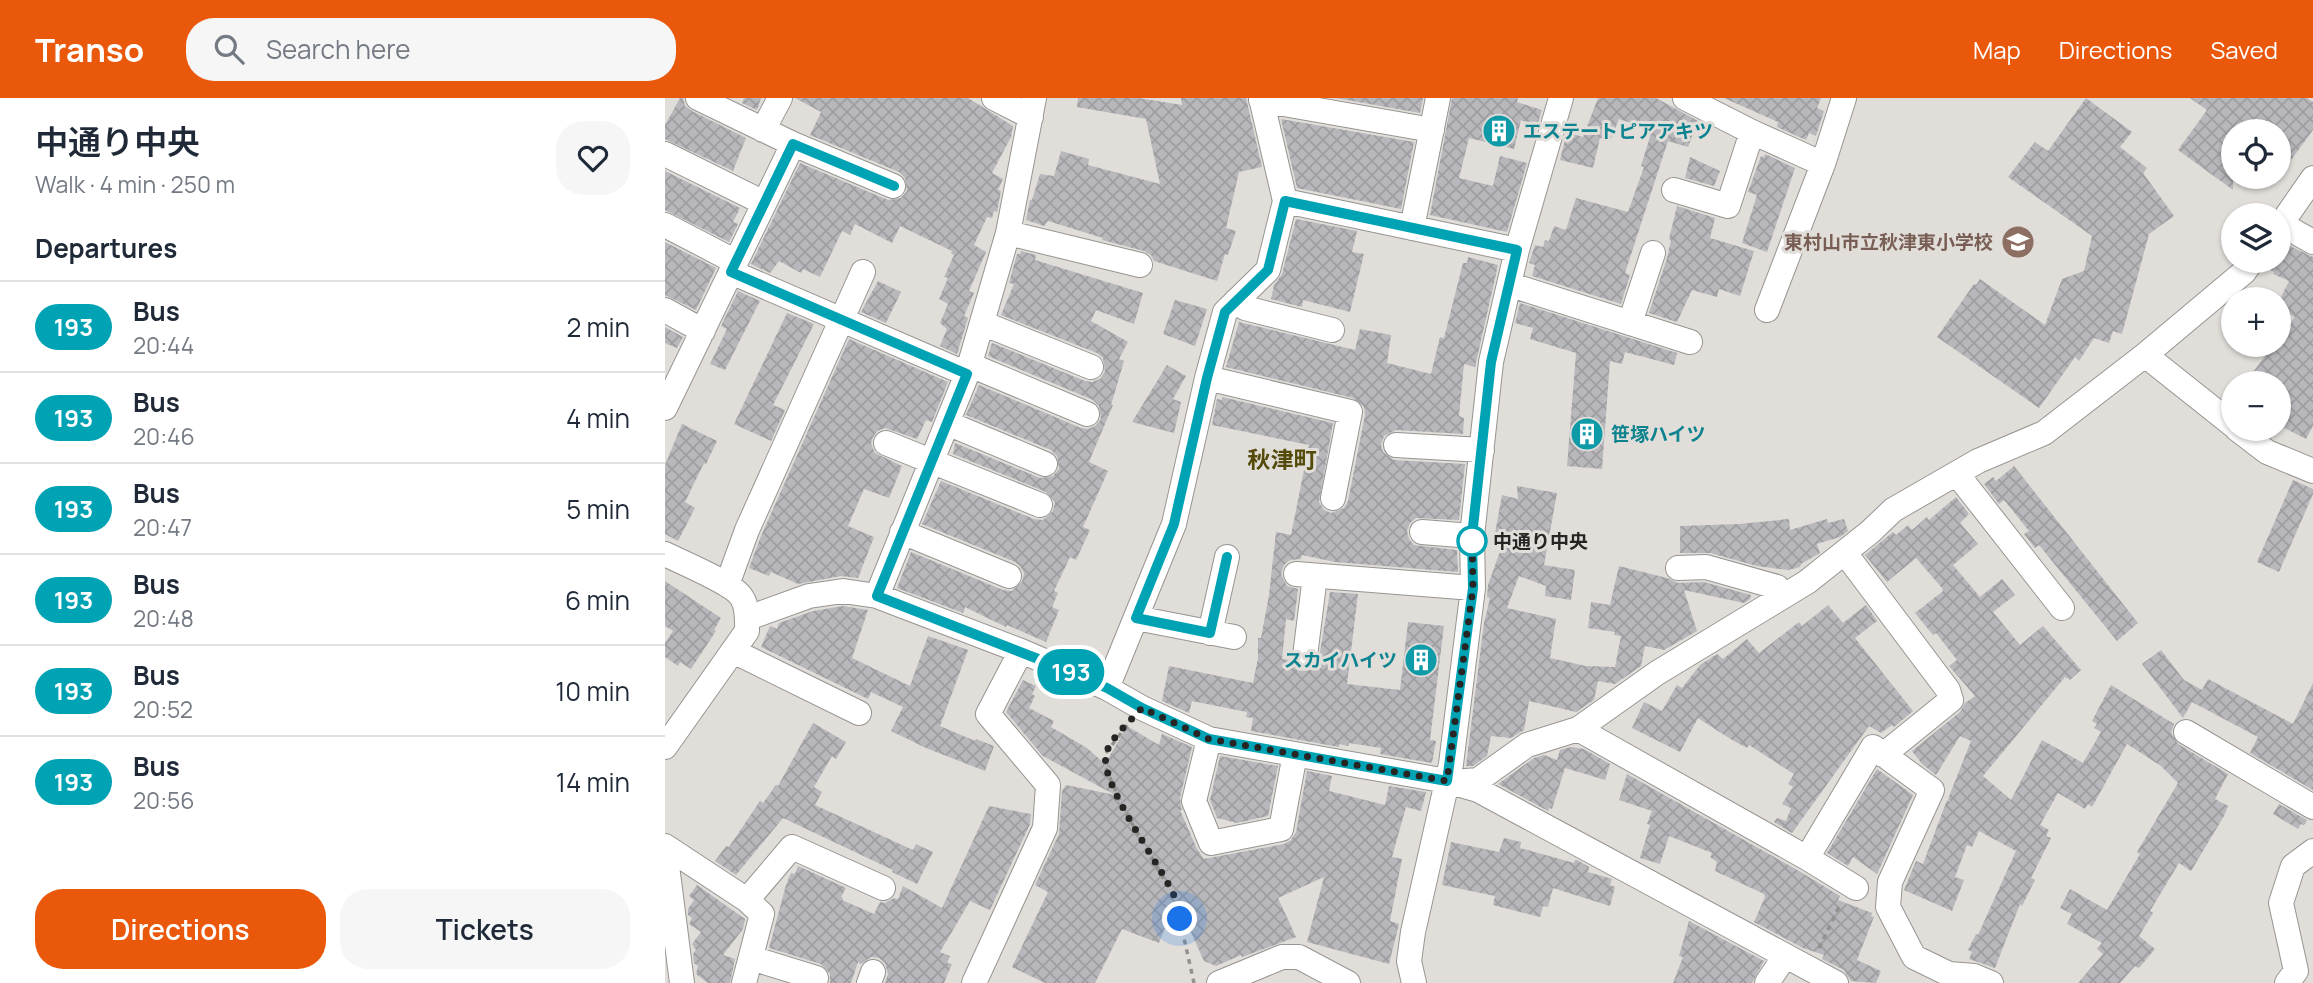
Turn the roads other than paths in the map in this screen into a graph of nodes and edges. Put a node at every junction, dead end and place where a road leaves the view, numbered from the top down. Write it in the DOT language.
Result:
graph roads {
  1 [pos="698,98"];
  2 [pos="780,98"];
  3 [pos="994,98"];
  4 [pos="1438,98"];
  5 [pos="1561,98"];
  6 [pos="1685,98"];
  7 [pos="1845,98"];
  8 [pos="1261,99"];
  9 [pos="1032,108"];
  10 [pos="763,130"];
  11 [pos="1432,130"];
  12 [pos="1752,132"];
  13 [pos="793,144"];
  14 [pos="665,154"];
  15 [pos="1823,164"];
  16 [pos="2313,178"];
  17 [pos="894,186"];
  18 [pos="1674,190"];
  19 [pos="1285,201"];
  20 [pos="764,203"];
  21 [pos="2291,210"];
  22 [pos="665,225"];
  23 [pos="1412,228"];
  24 [pos="2291,231"];
  25 [pos="1008,233"];
  26 [pos="2313,242"];
  27 [pos="1517,250"];
  28 [pos="1653,253"];
  29 [pos="1140,265"];
  30 [pos="734,267"];
  31 [pos="863,272"];
  32 [pos="2243,273"];
  33 [pos="1511,285"];
  34 [pos="1236,301"];
  35 [pos="665,310"];
  36 [pos="1767,310"];
  37 [pos="842,320"];
  38 [pos="982,323"];
  39 [pos="1630,323"];
  40 [pos="1332,330"];
  41 [pos="703,331"];
  42 [pos="1690,342"];
  43 [pos="2145,355"];
  44 [pos="1091,368"];
  45 [pos="968,370"];
  46 [pos="1207,378"];
  47 [pos="665,408"];
  48 [pos="1087,414"];
  49 [pos="2221,415"];
  50 [pos="947,423"];
  51 [pos="2253,441"];
  52 [pos="886,443"];
  53 [pos="1396,444"];
  54 [pos="1482,450"];
  55 [pos="931,460"];
  56 [pos="1045,464"];
  57 [pos="2311,465"];
  58 [pos="1957,474"];
  59 [pos="1341,489"];
  60 [pos="1040,505"];
  61 [pos="902,532"];
  62 [pos="1422,532"];
  63 [pos="1472,536"];
  64 [pos="1845,552"];
  65 [pos="665,554"];
  66 [pos="1227,557"];
  67 [pos="1678,568"];
  68 [pos="1009,576"];
  69 [pos="727,585"];
  70 [pos="1473,588"];
  71 [pos="877,596"];
  72 [pos="1782,596"];
  73 [pos="2061,608"];
  74 [pos="748,618"];
  75 [pos="1136,618"];
  76 [pos="733,650"];
  77 [pos="1021,651"];
  78 [pos="1305,656"];
  79 [pos="1107,688"];
  80 [pos="859,713"];
  81 [pos="1578,729"];
  82 [pos="2201,734"];
  83 [pos="1209,739"];
  84 [pos="665,747"];
  85 [pos="1295,754"];
  86 [pos="1883,755"];
  87 [pos="1447,781"];
  88 [pos="2313,807"];
  89 [pos="665,848"];
  90 [pos="2313,850"];
  91 [pos="1807,858"];
  92 [pos="1853,886"];
  93 [pos="883,888"];
  94 [pos="747,900"];
  95 [pos="1785,956"];
  96 [pos="751,958"];
  97 [pos="1408,976"];
  98 [pos="816,978"];
  99 [pos="684,982"];
  100 [pos="744,983"];
  101 [pos="974,983"];
  102 [pos="1219,983"];
  103 [pos="1348,983"];
  104 [pos="1767,983"];
  105 [pos="1836,983"];
  106 [pos="1991,983"];
  107 [pos="2287,983"];
  1 -- 10 [label="street"];
  2 -- 10 [label="street"];
  3 -- 9 [label="street"];
  4 -- 11 [label="street"];
  5 -- 27 [label="street"];
  6 -- 12 [label="street"];
  7 -- 15 [label="street"];
  8 -- 11 [label="street"];
  8 -- 19 [label="street"];
  9 -- 25 [label="street"];
  10 -- 13 [label="street"];
  11 -- 23 [label="street"];
  12 -- 15 [label="street"];
  12 -- 18 [label="street"];
  13 -- 17 [label="street"];
  13 -- 20 [label="street"];
  14 -- 20 [label="street"];
  15 -- 36 [label="street"];
  16 -- 21 [label="street"];
  19 -- 23 [label="street"];
  19 -- 34 [label="street"];
  20 -- 30 [label="street"];
  22 -- 30 [label="street"];
  23 -- 27 [label="street"];
  24 -- 26 [label="street"];
  25 -- 29 [label="street"];
  25 -- 38 [label="street"];
  27 -- 33 [label="street"];
  28 -- 39 [label="street"];
  30 -- 37 [label="street"];
  30 -- 41 [label="street"];
  31 -- 37 [label="street"];
  32 -- 43 [label="street"];
  33 -- 39 [label="street"];
  33 -- 54 [label="street"];
  34 -- 40 [label="street"];
  34 -- 46 [label="street"];
  35 -- 41 [label="street"];
  37 -- 45 [label="street"];
  37 -- 69 [label="street"];
  38 -- 44 [label="street"];
  38 -- 45 [label="street"];
  39 -- 42 [label="street"];
  41 -- 47 [label="street"];
  43 -- 49 [label="street"];
  43 -- 58 [label="street"];
  45 -- 48 [label="street"];
  45 -- 50 [label="street"];
  46 -- 59 [label="street"];
  46 -- 75 [label="street"];
  50 -- 55 [label="street"];
  50 -- 56 [label="street"];
  51 -- 57 [label="street"];
  52 -- 55 [label="street"];
  53 -- 54 [label="street"];
  54 -- 63 [label="street"];
  55 -- 60 [label="street"];
  55 -- 61 [label="street"];
  58 -- 64 [label="street"];
  58 -- 73 [label="street"];
  61 -- 68 [label="street"];
  61 -- 71 [label="street"];
  62 -- 63 [label="street"];
  63 -- 70 [label="street"];
  64 -- 72 [label="street"];
  64 -- 86 [label="street"];
  65 -- 69 [label="street"];
  66 -- 75 [label="street"];
  67 -- 72 [label="street"];
  69 -- 74 [label="street"];
  70 -- 78 [label="street"];
  70 -- 87 [label="street"];
  71 -- 74 [label="street"];
  71 -- 77 [label="street"];
  72 -- 81 [label="street"];
  74 -- 76 [label="street"];
  75 -- 79 [label="street"];
  76 -- 80 [label="street"];
  76 -- 84 [label="street"];
  77 -- 79 [label="street"];
  77 -- 101 [label="street"];
  79 -- 83 [label="street"];
  81 -- 87 [label="street"];
  81 -- 91 [label="street"];
  82 -- 88 [label="street"];
  83 -- 85 [label="street"];
  83 -- 85 [label="street"];
  85 -- 87 [label="street"];
  86 -- 91 [label="street"];
  86 -- 106 [label="street"];
  87 -- 95 [label="street"];
  87 -- 97 [label="street"];
  89 -- 94 [label="street"];
  89 -- 99 [label="street"];
  90 -- 107 [label="street"];
  91 -- 92 [label="street"];
  93 -- 94 [label="street"];
  94 -- 96 [label="street"];
  95 -- 104 [label="street"];
  95 -- 105 [label="street"];
  96 -- 98 [label="street"];
  96 -- 100 [label="street"];
  102 -- 103 [label="street"];
}
